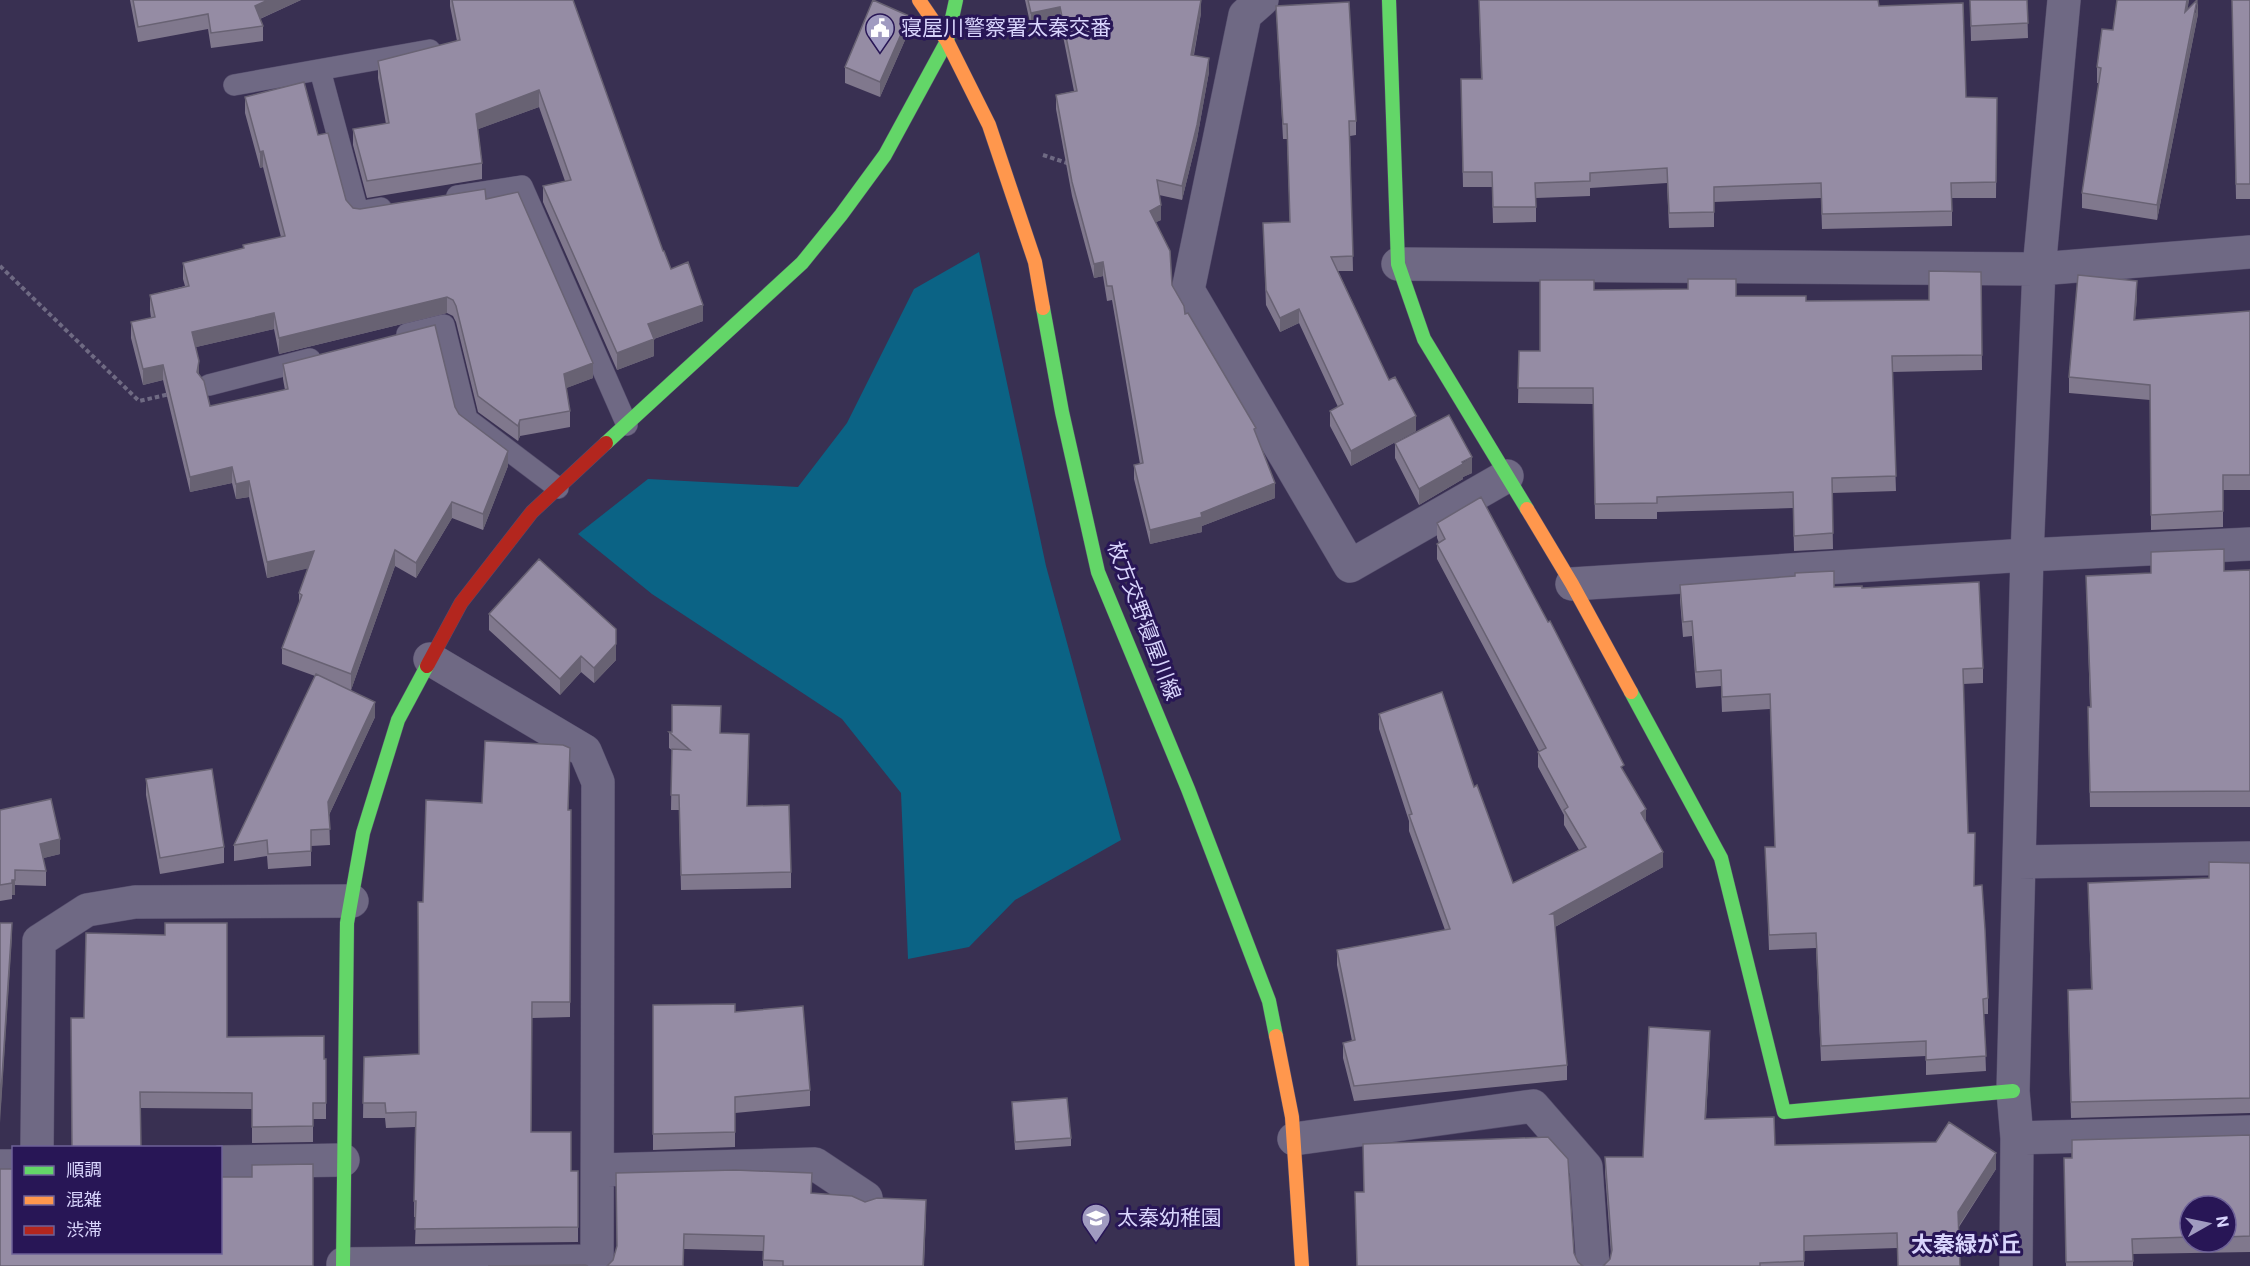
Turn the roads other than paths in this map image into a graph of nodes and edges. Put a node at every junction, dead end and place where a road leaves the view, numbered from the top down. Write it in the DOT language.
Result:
graph roads {
  1 [pos="919,0"];
  2 [pos="956,0"];
  3 [pos="1262,0"];
  4 [pos="1389,0"];
  5 [pos="2064,0"];
  6 [pos="947,41"];
  7 [pos="433,49"];
  8 [pos="320,70"];
  9 [pos="234,85"];
  10 [pos="440,199"];
  11 [pos="405,204"];
  12 [pos="2250,252"];
  13 [pos="1398,264"];
  14 [pos="2039,268"];
  15 [pos="388,339"];
  16 [pos="332,354"];
  17 [pos="209,385"];
  18 [pos="627,425"];
  19 [pos="1507,477"];
  20 [pos="558,488"];
  21 [pos="2250,544"];
  22 [pos="2027,555"];
  23 [pos="1572,584"];
  24 [pos="430,659"];
  25 [pos="2250,858"];
  26 [pos="2019,862"];
  27 [pos="352,901"];
  28 [pos="2013,1091"];
  29 [pos="2250,1132"];
  30 [pos="2017,1138"];
  31 [pos="1294,1139"];
  32 [pos="37,1146"];
  33 [pos="343,1160"];
  34 [pos="222,1162"];
  35 [pos="598,1170"];
  36 [pos="866,1198"];
  37 [pos="597,1264"];
  38 [pos="343,1265"];
  39 [pos="1302,1266"];
  40 [pos="1593,1266"];
  41 [pos="2016,1266"];
  1 -- 6 [label="street, 枚方交野寝屋川線"];
  2 -- 6 [label="street"];
  3 -- 19 [label="street"];
  4 -- 13 [label="street"];
  5 -- 14 [label="street"];
  6 -- 18 [label="street"];
  6 -- 31 [label="street, 枚方交野寝屋川線"];
  7 -- 8 [label="lane"];
  8 -- 9 [label="lane"];
  8 -- 11 [label="lane"];
  10 -- 18 [label="lane"];
  12 -- 14 [label="street"];
  13 -- 14 [label="street"];
  13 -- 19 [label="street"];
  14 -- 22 [label="street"];
  15 -- 20 [label="lane"];
  16 -- 17 [label="lane"];
  18 -- 20 [label="street"];
  19 -- 23 [label="street"];
  20 -- 24 [label="street"];
  21 -- 22 [label="street"];
  22 -- 23 [label="street"];
  22 -- 26 [label="street"];
  23 -- 28 [label="street"];
  24 -- 27 [label="street"];
  24 -- 35 [label="street"];
  25 -- 26 [label="street"];
  26 -- 28 [label="street"];
  27 -- 32 [label="street"];
  27 -- 33 [label="street"];
  28 -- 30 [label="street"];
  29 -- 30 [label="street"];
  30 -- 41 [label="street"];
  31 -- 39 [label="street, 枚方交野寝屋川線"];
  31 -- 40 [label="street"];
  33 -- 34 [label="street"];
  33 -- 38 [label="street"];
  35 -- 36 [label="street"];
  35 -- 37 [label="street"];
  37 -- 38 [label="street"];
}
